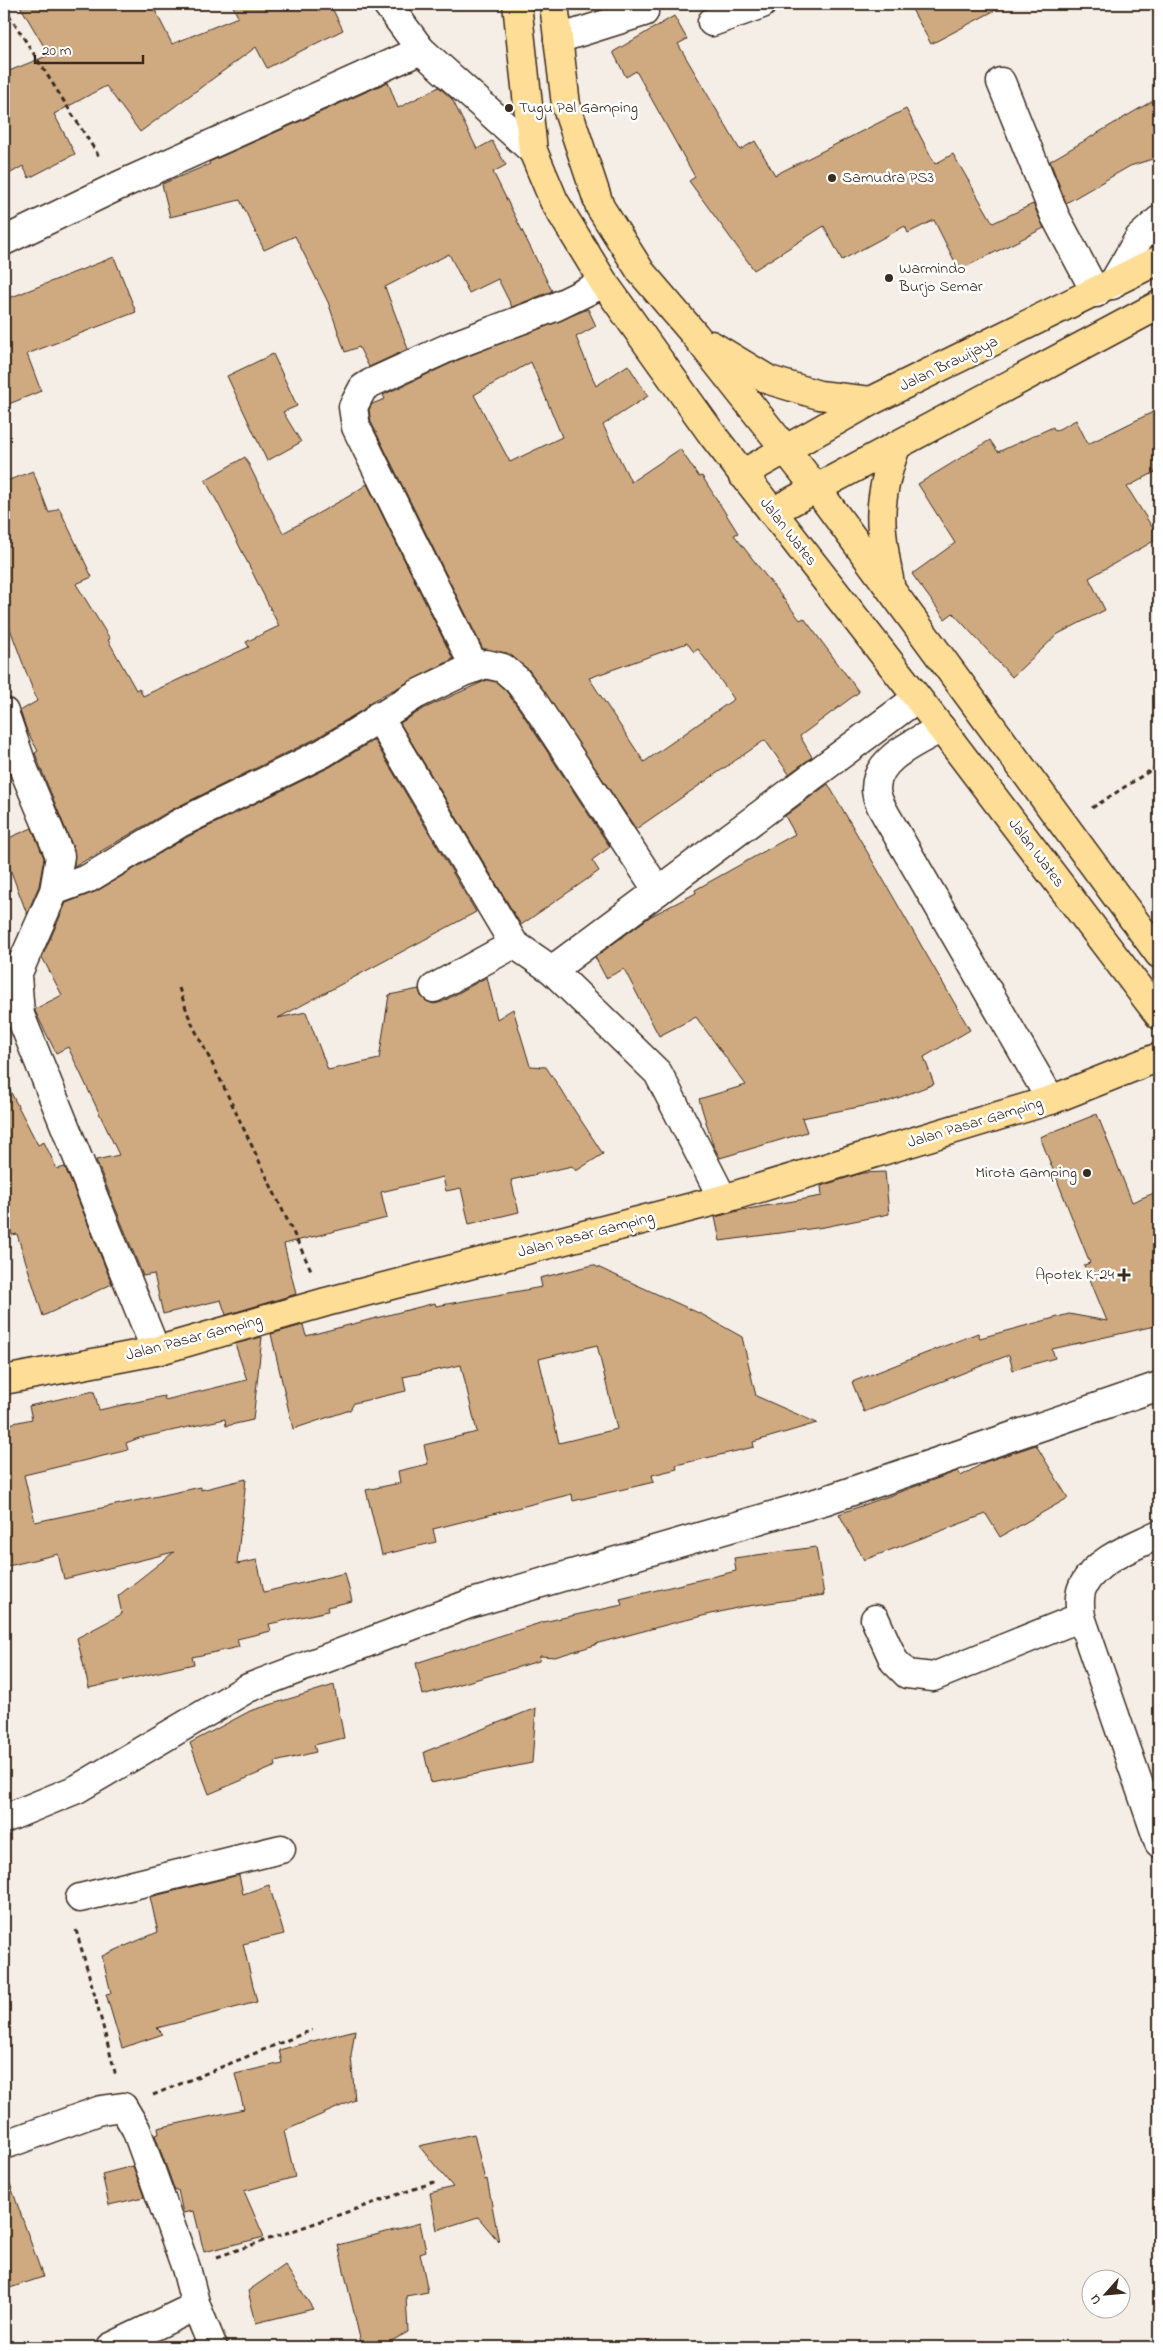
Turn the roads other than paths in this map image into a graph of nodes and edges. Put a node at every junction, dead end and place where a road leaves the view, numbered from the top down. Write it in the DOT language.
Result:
graph roads {
  1 [pos="387,4"];
  2 [pos="517,4"];
  3 [pos="554,4"];
  4 [pos="762,4"];
  5 [pos="644,12"];
  6 [pos="712,22"];
  7 [pos="558,39"];
  8 [pos="421,50"];
  9 [pos="1002,82"];
  10 [pos="533,151"];
  11 [pos="1159,220"];
  12 [pos="4,241"];
  13 [pos="1159,260"];
  14 [pos="604,282"];
  15 [pos="1104,289"];
  16 [pos="1159,305"];
  17 [pos="695,335"];
  18 [pos="871,401"];
  19 [pos="896,446"];
  20 [pos="786,449"];
  21 [pos="742,474"];
  22 [pos="816,488"];
  23 [pos="772,512"];
  24 [pos="892,591"];
  25 [pos="475,668"];
  26 [pos="917,698"];
  27 [pos="4,712"];
  28 [pos="378,716"];
  29 [pos="941,728"];
  30 [pos="54,891"];
  31 [pos="658,891"];
  32 [pos="514,944"];
  33 [pos="1159,954"];
  34 [pos="552,970"];
  35 [pos="434,988"];
  36 [pos="1159,1015"];
  37 [pos="1159,1058"];
  38 [pos="1051,1100"];
  39 [pos="722,1199"];
  40 [pos="156,1351"];
  41 [pos="4,1380"];
  42 [pos="1159,1386"];
  43 [pos="1159,1534"];
  44 [pos="1081,1617"];
  45 [pos="875,1619"];
  46 [pos="4,1819"];
  47 [pos="1159,1843"];
  48 [pos="281,1849"];
  49 [pos="80,1898"];
  50 [pos="4,2145"];
  51 [pos="196,2306"];
  52 [pos="111,2347"];
  53 [pos="213,2347"];
  1 -- 8 [label="street"];
  2 -- 10 [label="main road, Jalan Wates"];
  3 -- 7 [label="main road"];
  4 -- 6 [label="street"];
  5 -- 7 [label="street"];
  7 -- 17 [label="main road"];
  8 -- 10 [label="street"];
  8 -- 12 [label="street"];
  9 -- 15 [label="street"];
  10 -- 14 [label="main road, Jalan Wates"];
  11 -- 15 [label="street"];
  13 -- 15 [label="main road, Jalan Brawijaya"];
  14 -- 21 [label="main road, Jalan Wates"];
  14 -- 25 [label="street"];
  15 -- 18 [label="main road, Jalan Brawijaya"];
  16 -- 19 [label="main road"];
  17 -- 18 [label="main road"];
  17 -- 20 [label="main road"];
  18 -- 20 [label="main road, Jalan Brawijaya"];
  19 -- 22 [label="main road"];
  19 -- 24 [label="main road"];
  20 -- 21 [label="main road, Jalan Brawijaya"];
  20 -- 22 [label="main road"];
  21 -- 23 [label="main road, Jalan Wates"];
  22 -- 23 [label="main road"];
  22 -- 24 [label="main road"];
  23 -- 26 [label="main road, Jalan Wates"];
  24 -- 33 [label="main road"];
  25 -- 28 [label="street"];
  25 -- 31 [label="street"];
  26 -- 29 [label="main road, Jalan Wates"];
  26 -- 31 [label="street"];
  27 -- 30 [label="street"];
  28 -- 30 [label="street"];
  28 -- 32 [label="street"];
  29 -- 36 [label="main road, Jalan Wates"];
  29 -- 38 [label="street"];
  30 -- 40 [label="street"];
  31 -- 34 [label="street"];
  32 -- 34 [label="street"];
  32 -- 35 [label="street"];
  34 -- 39 [label="street"];
  37 -- 38 [label="main road, Jalan Pasar Gamping"];
  38 -- 39 [label="main road, Jalan Pasar Gamping"];
  39 -- 40 [label="main road, Jalan Pasar Gamping"];
  40 -- 41 [label="main road, Jalan Pasar Gamping"];
  42 -- 46 [label="street"];
  43 -- 44 [label="street"];
  44 -- 45 [label="street"];
  44 -- 47 [label="street"];
  48 -- 49 [label="street"];
  50 -- 51 [label="street"];
  51 -- 52 [label="street"];
  51 -- 53 [label="street"];
}
